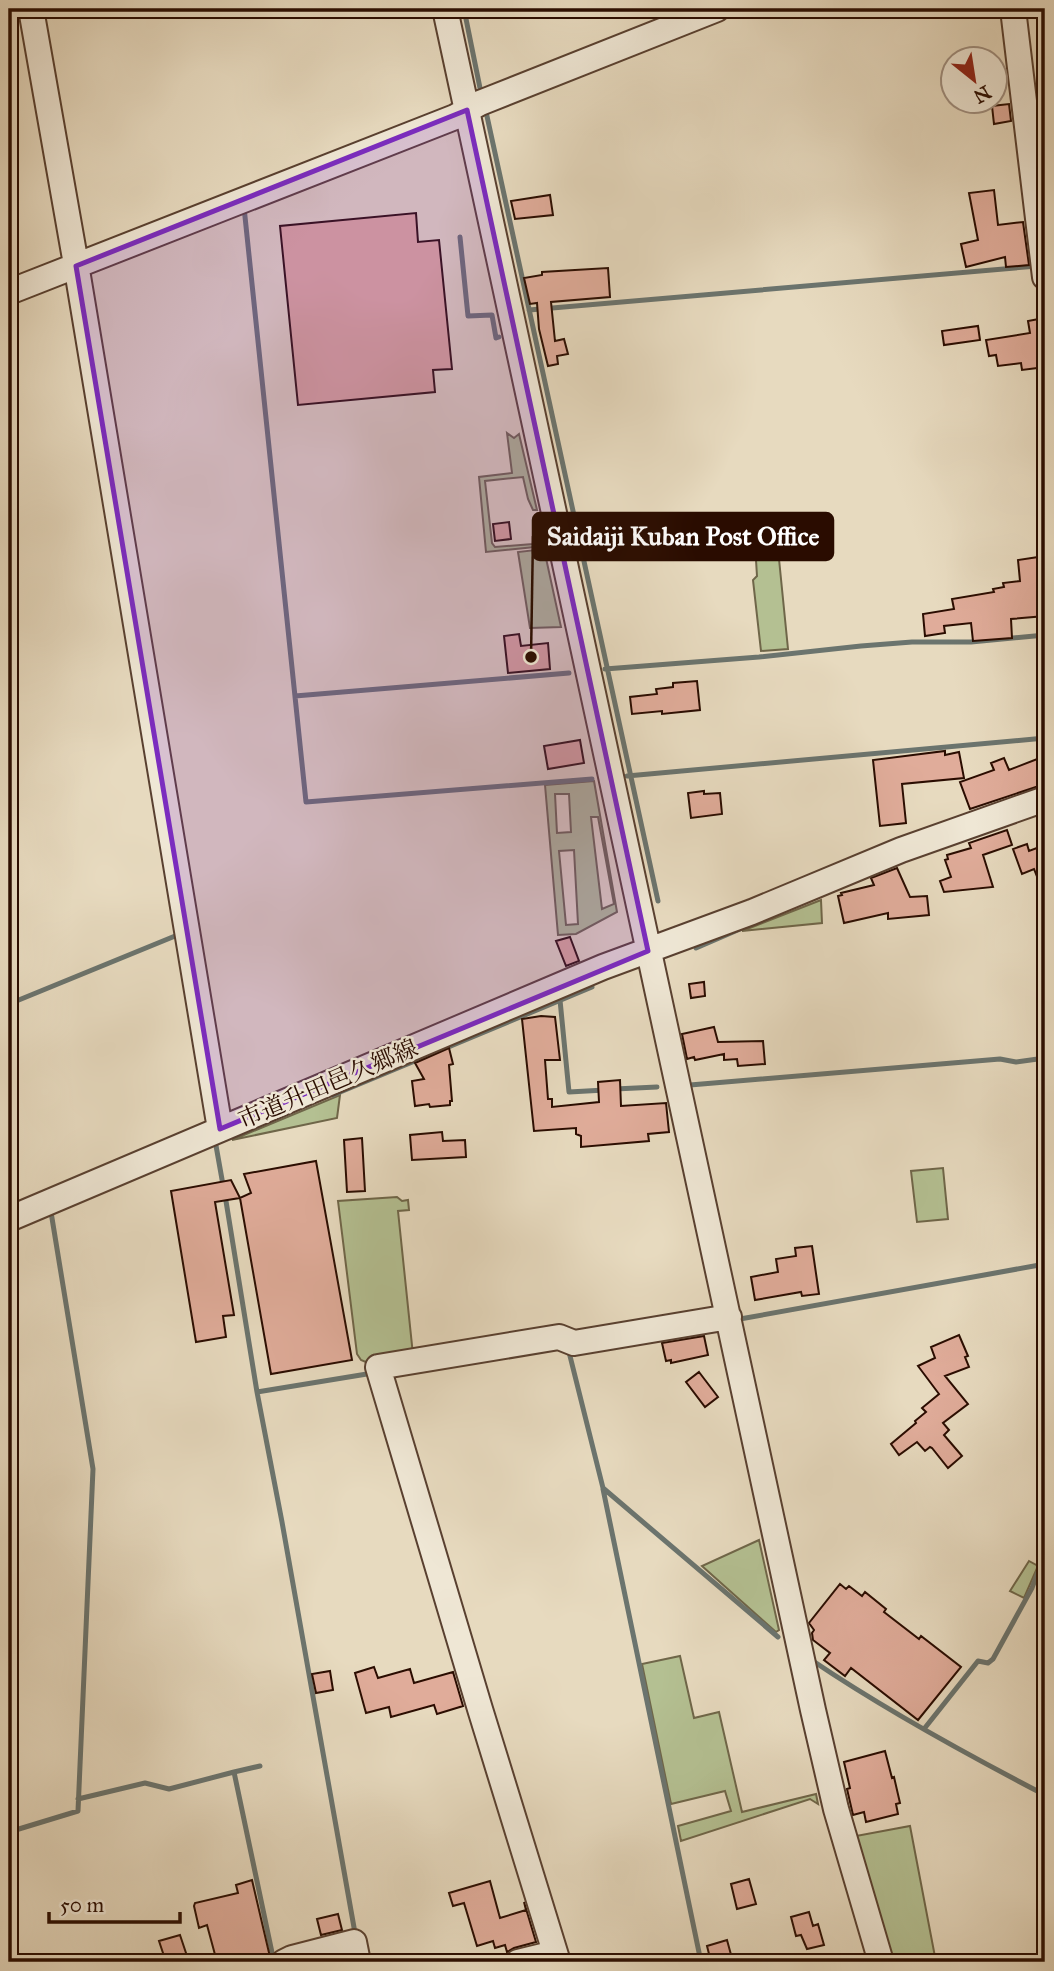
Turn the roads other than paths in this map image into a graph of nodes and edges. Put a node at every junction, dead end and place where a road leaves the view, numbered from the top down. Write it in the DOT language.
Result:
graph roads {
  1 [pos="31,9"];
  2 [pos="445,9"];
  3 [pos="717,9"];
  4 [pos="1013,9"];
  5 [pos="1030,9"];
  6 [pos="467,110"];
  7 [pos="1045,138"];
  8 [pos="73,270"];
  9 [pos="1045,277"];
  10 [pos="9,292"];
  11 [pos="1045,799"];
  12 [pos="648,951"];
  13 [pos="215,1131"];
  14 [pos="9,1219"];
  15 [pos="729,1317"];
  16 [pos="557,1958"];
  17 [pos="284,1962"];
  18 [pos="358,1962"];
  19 [pos="518,1962"];
  20 [pos="881,1962"];
  1 -- 8 [label="street"];
  2 -- 6 [label="street"];
  3 -- 6 [label="street"];
  4 -- 9 [label="street"];
  5 -- 7 [label="street"];
  6 -- 8 [label="street"];
  6 -- 12 [label="street"];
  8 -- 10 [label="street"];
  8 -- 13 [label="street"];
  11 -- 12 [label="street, 市道升田邑久郷線"];
  12 -- 13 [label="street, 市道升田邑久郷線"];
  12 -- 15 [label="street"];
  13 -- 14 [label="street, 市道升田邑久郷線"];
  15 -- 16 [label="street"];
  15 -- 20 [label="street"];
  16 -- 19 [label="street"];
  17 -- 18 [label="street"];
}
